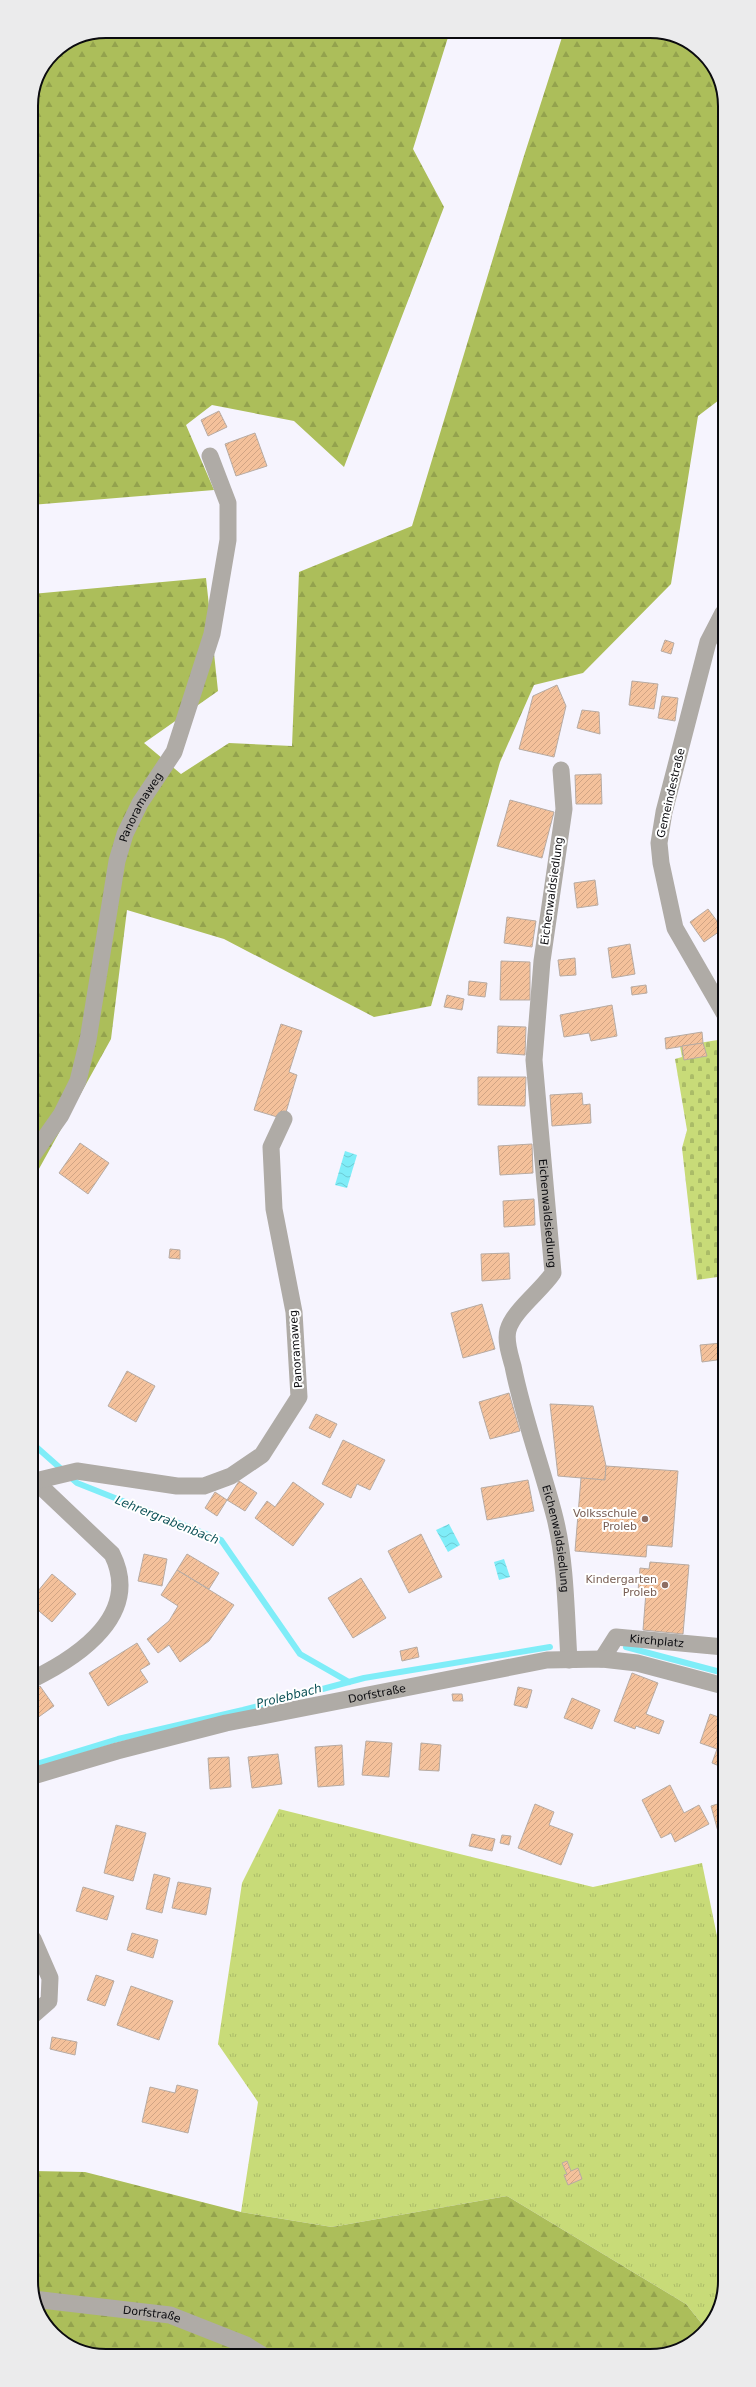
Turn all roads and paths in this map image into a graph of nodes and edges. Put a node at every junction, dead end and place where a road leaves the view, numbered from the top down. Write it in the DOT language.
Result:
graph roads {
  1 [pos="210,456"];
  2 [pos="718,623"];
  3 [pos="561,770"];
  4 [pos="718,1003"];
  5 [pos="284,1119"];
  6 [pos="38,1148"];
  7 [pos="38,1480"];
  8 [pos="718,1646"];
  9 [pos="602,1659"];
  10 [pos="569,1660"];
  11 [pos="38,1676"];
  12 [pos="718,1684"];
  13 [pos="38,1775"];
  14 [pos="38,1950"];
  15 [pos="38,2011"];
  16 [pos="40,2299"];
  17 [pos="252,2349"];
  1 -- 6 [label="street, Panoramaweg"];
  2 -- 4 [label="street, Gemeindestraße"];
  3 -- 10 [label="street, Eichenwaldsiedlung"];
  5 -- 7 [label="street, Panoramaweg"];
  7 -- 11 [label="street, Panoramaweg"];
  8 -- 9 [label="street, Kirchplatz"];
  9 -- 10 [label="street, Dorfstraße"];
  9 -- 12 [label="street, Dorfstraße"];
  10 -- 13 [label="street, Dorfstraße"];
  14 -- 15 [label="street"];
  16 -- 17 [label="street, Dorfstraße"];
}
